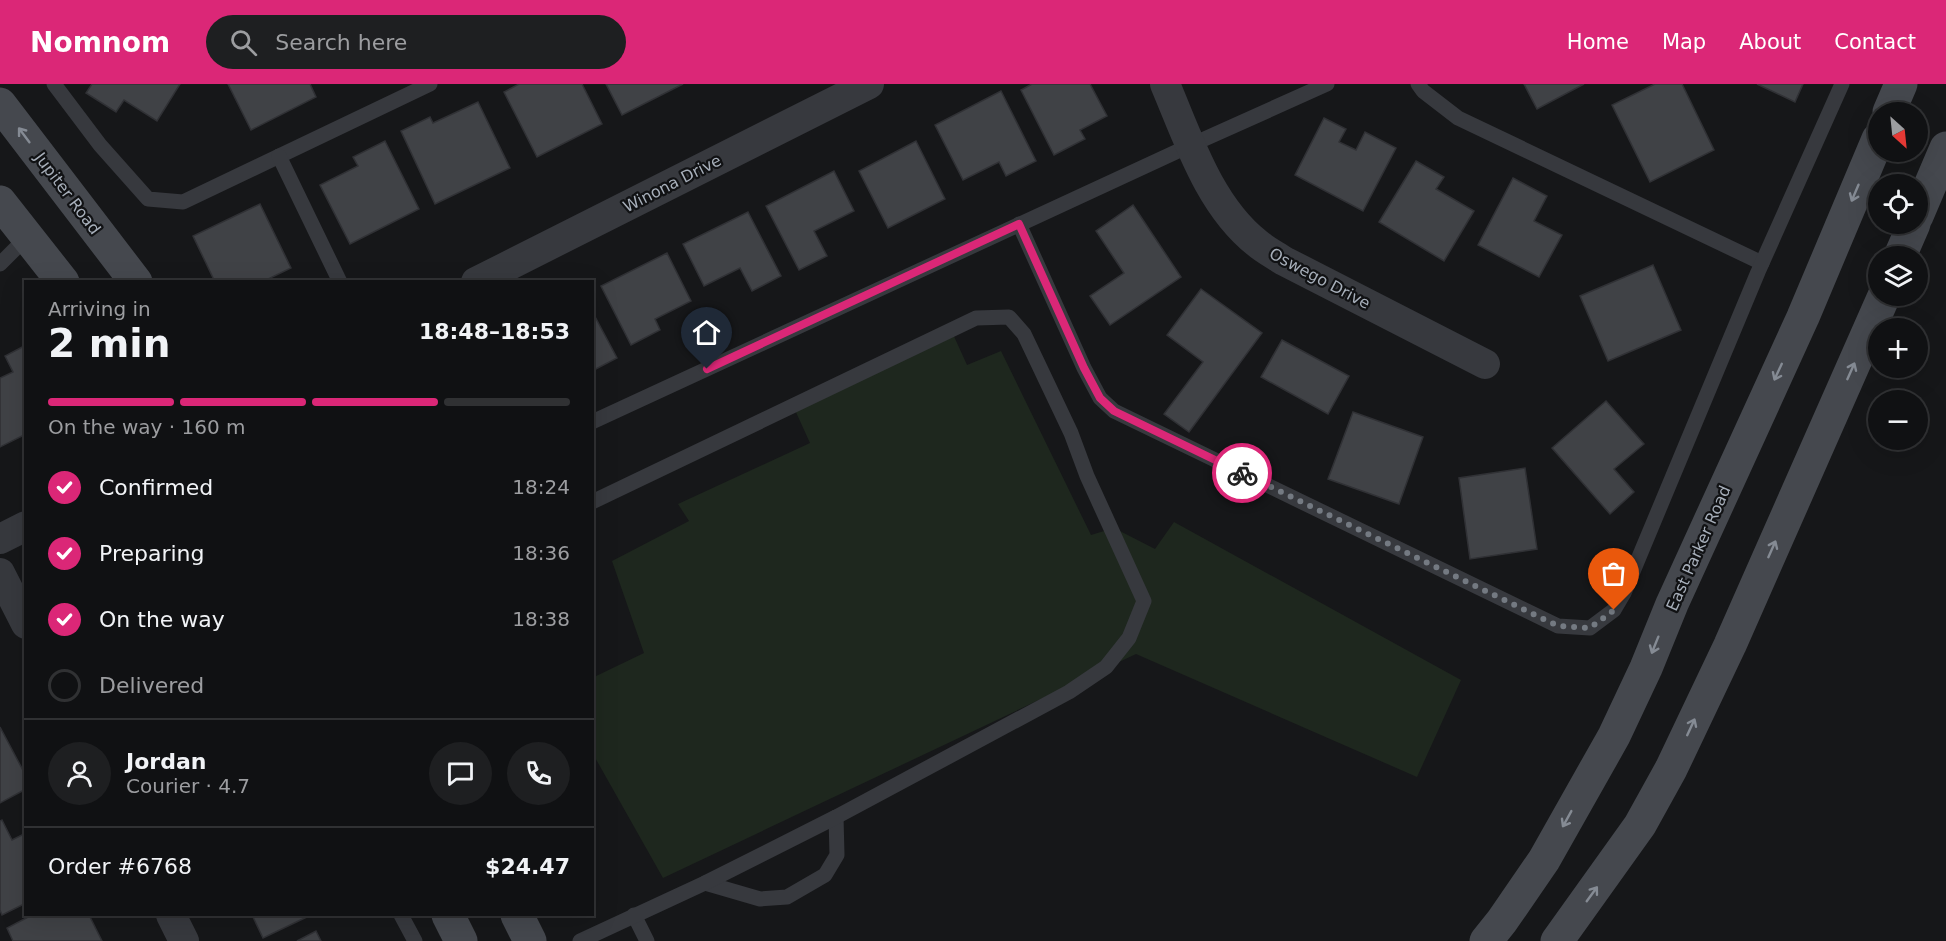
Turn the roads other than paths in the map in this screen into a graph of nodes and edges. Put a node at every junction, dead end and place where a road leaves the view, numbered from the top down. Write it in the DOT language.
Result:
graph roads {
  1 [pos="54,84"];
  2 [pos="430,84"];
  3 [pos="869,84"];
  4 [pos="1165,84"];
  5 [pos="1327,84"];
  6 [pos="1418,84"];
  7 [pos="1842,84"];
  8 [pos="1901,84"];
  9 [pos="1893,102"];
  10 [pos="0,104"];
  11 [pos="1191,145"];
  12 [pos="1946,148"];
  13 [pos="279,156"];
  14 [pos="1868,162"];
  15 [pos="1928,190"];
  16 [pos="0,202"];
  17 [pos="1019,224"];
  18 [pos="27,237"];
  19 [pos="1762,263"];
  20 [pos="0,264"];
  21 [pos="61,280"];
  22 [pos="134,280"];
  23 [pos="339,280"];
  24 [pos="480,280"];
  25 [pos="1880,306"];
  26 [pos="1485,364"];
  27 [pos="594,421"];
  28 [pos="594,501"];
  29 [pos="24,527"];
  30 [pos="0,538"];
  31 [pos="0,573"];
  32 [pos="24,620"];
  33 [pos="836,817"];
  34 [pos="705,883"];
  35 [pos="634,915"];
  36 [pos="172,916"];
  37 [pos="402,916"];
  38 [pos="448,916"];
  39 [pos="518,916"];
  40 [pos="184,941"];
  41 [pos="415,941"];
  42 [pos="461,941"];
  43 [pos="530,941"];
  44 [pos="580,941"];
  45 [pos="647,941"];
  46 [pos="1486,941"];
  47 [pos="1557,941"];
  1 -- 13 [label="lane"];
  2 -- 13 [label="lane"];
  3 -- 24 [label="street, Winona Drive"];
  4 -- 11 [label="street, Oswego Drive"];
  5 -- 11 [label="lane"];
  6 -- 19 [label="lane"];
  7 -- 19 [label="lane"];
  8 -- 9 [label="main road"];
  22 -- 10 [label="main road, Jupiter Road, one-way"];
  11 -- 17 [label="lane"];
  11 -- 26 [label="street, Oswego Drive"];
  12 -- 15 [label="main road"];
  13 -- 23 [label="lane"];
  14 -- 46 [label="main road, East Parker Road, one-way"];
  16 -- 18 [label="main road"];
  17 -- 19 [label="lane"];
  17 -- 27 [label="lane"];
  18 -- 20 [label="lane"];
  18 -- 21 [label="main road"];
  47 -- 25 [label="main road, one-way"];
  28 -- 33 [label="lane"];
  29 -- 30 [label="street"];
  31 -- 32 [label="street"];
  33 -- 34 [label="lane"];
  33 -- 34 [label="lane"];
  34 -- 35 [label="lane"];
  35 -- 44 [label="lane"];
  35 -- 45 [label="lane"];
  36 -- 40 [label="street"];
  37 -- 41 [label="lane"];
  38 -- 42 [label="main road"];
  39 -- 43 [label="main road"];
}
